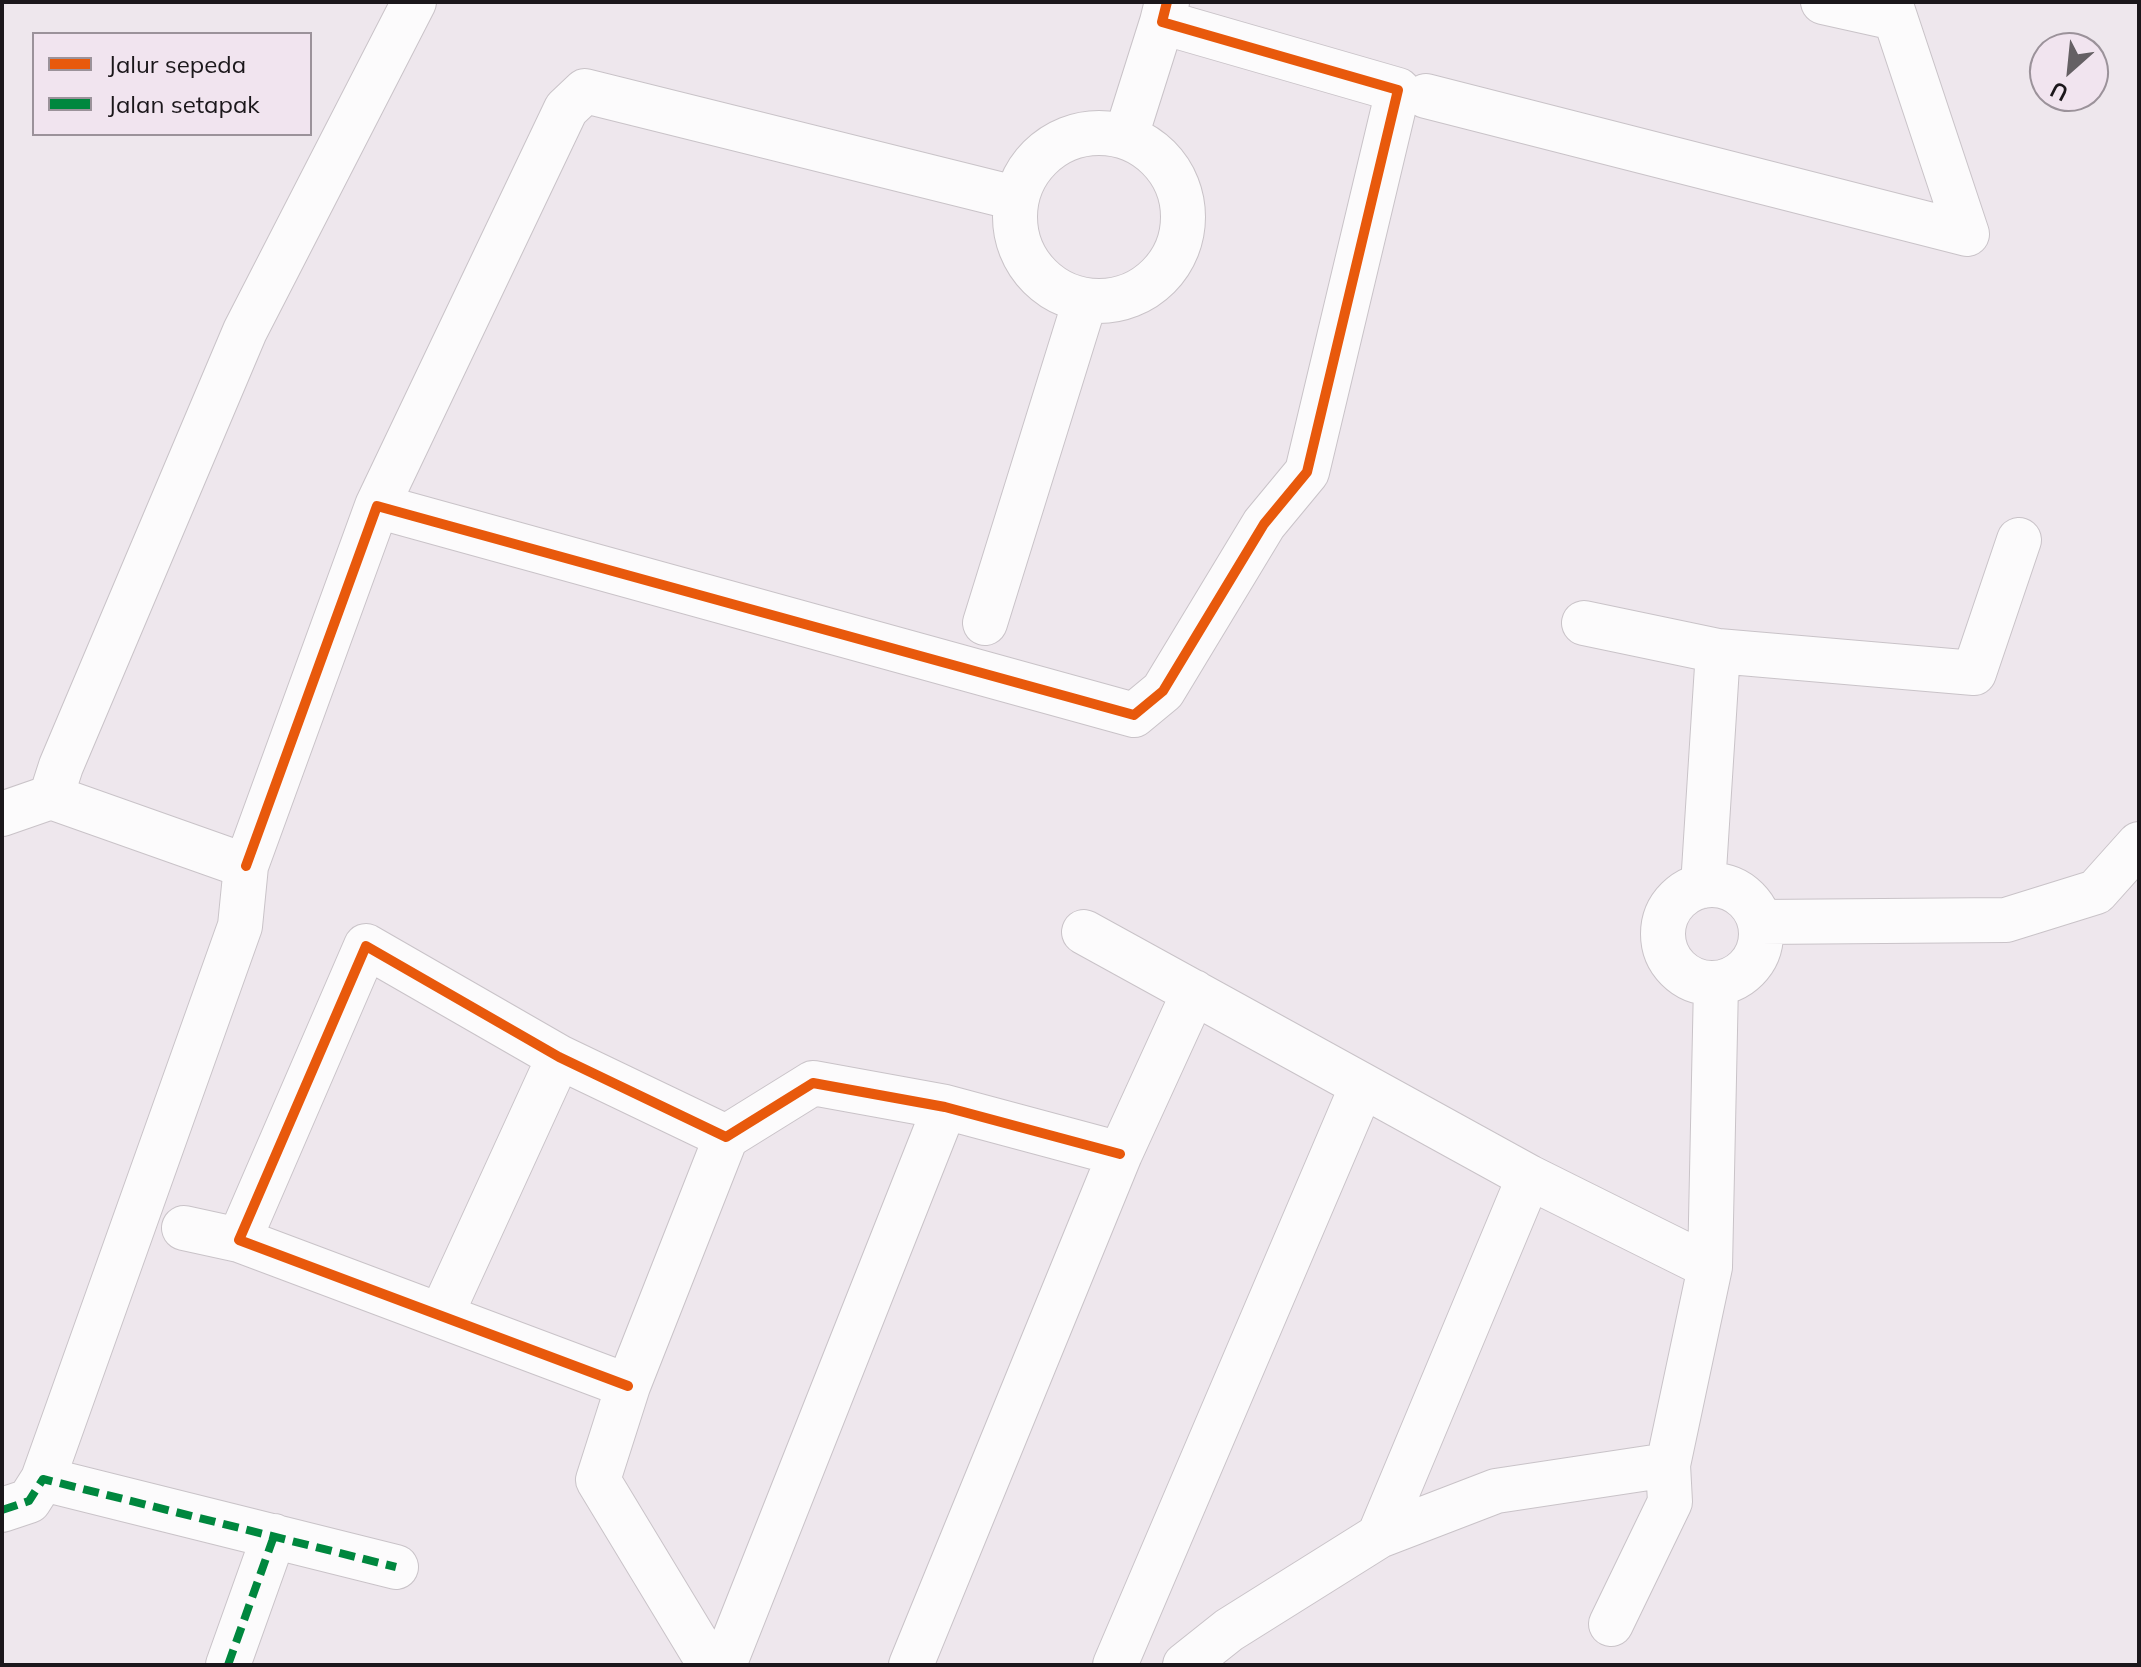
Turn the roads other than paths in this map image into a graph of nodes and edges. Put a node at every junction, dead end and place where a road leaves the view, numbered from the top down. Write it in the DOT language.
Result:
graph roads {
  1 [pos="414,2"];
  2 [pos="1823,2"];
  3 [pos="1892,10"];
  4 [pos="1165,12"];
  5 [pos="1426,96"];
  6 [pos="1126,136"];
  7 [pos="1015,198"];
  8 [pos="1085,301"];
  9 [pos="377,506"];
  10 [pos="2019,540"];
  11 [pos="985,623"];
  12 [pos="1584,623"];
  13 [pos="1718,651"];
  14 [pos="51,797"];
  15 [pos="2,814"];
  16 [pos="2139,844"];
  17 [pos="246,866"];
  18 [pos="1703,886"];
  19 [pos="1760,922"];
  20 [pos="1084,932"];
  21 [pos="1716,984"];
  22 [pos="1194,992"];
  23 [pos="559,1057"];
  24 [pos="1362,1086"];
  25 [pos="945,1107"];
  26 [pos="726,1137"];
  27 [pos="1120,1154"];
  28 [pos="1529,1177"];
  29 [pos="184,1228"];
  30 [pos="239,1240"];
  31 [pos="1710,1267"];
  32 [pos="441,1315"];
  33 [pos="628,1386"];
  34 [pos="1668,1465"];
  35 [pos="43,1479"];
  36 [pos="2,1510"];
  37 [pos="274,1536"];
  38 [pos="1379,1536"];
  39 [pos="396,1567"];
  40 [pos="1611,1624"];
  41 [pos="228,1665"];
  42 [pos="710,1665"];
  43 [pos="724,1665"];
  44 [pos="911,1665"];
  45 [pos="1115,1665"];
  46 [pos="1185,1665"];
  1 -- 14 [label="street"];
  2 -- 3 [label="street"];
  3 -- 5 [label="street"];
  4 -- 6 [label="street"];
  4 -- 9 [label="street"];
  6 -- 7 [label="street"];
  6 -- 8 [label="street"];
  7 -- 8 [label="street"];
  7 -- 9 [label="street"];
  8 -- 11 [label="street"];
  9 -- 17 [label="street"];
  10 -- 13 [label="street"];
  12 -- 13 [label="street"];
  13 -- 18 [label="street"];
  14 -- 15 [label="street"];
  14 -- 17 [label="street"];
  16 -- 19 [label="street"];
  17 -- 35 [label="street"];
  18 -- 19 [label="street"];
  18 -- 21 [label="street"];
  19 -- 21 [label="street"];
  20 -- 22 [label="street"];
  21 -- 31 [label="street"];
  22 -- 24 [label="street"];
  22 -- 27 [label="street"];
  23 -- 26 [label="street"];
  23 -- 30 [label="street"];
  23 -- 32 [label="street"];
  24 -- 28 [label="street"];
  24 -- 45 [label="street"];
  25 -- 26 [label="street"];
  25 -- 27 [label="street"];
  25 -- 43 [label="street"];
  26 -- 33 [label="street"];
  27 -- 44 [label="street"];
  28 -- 31 [label="street"];
  28 -- 38 [label="street"];
  29 -- 30 [label="street"];
  30 -- 32 [label="street"];
  31 -- 34 [label="street"];
  32 -- 33 [label="street"];
  33 -- 42 [label="street"];
  34 -- 38 [label="street"];
  34 -- 40 [label="street"];
  35 -- 36 [label="street"];
  35 -- 37 [label="street"];
  37 -- 39 [label="street"];
  37 -- 41 [label="street"];
  38 -- 46 [label="street"];
}
